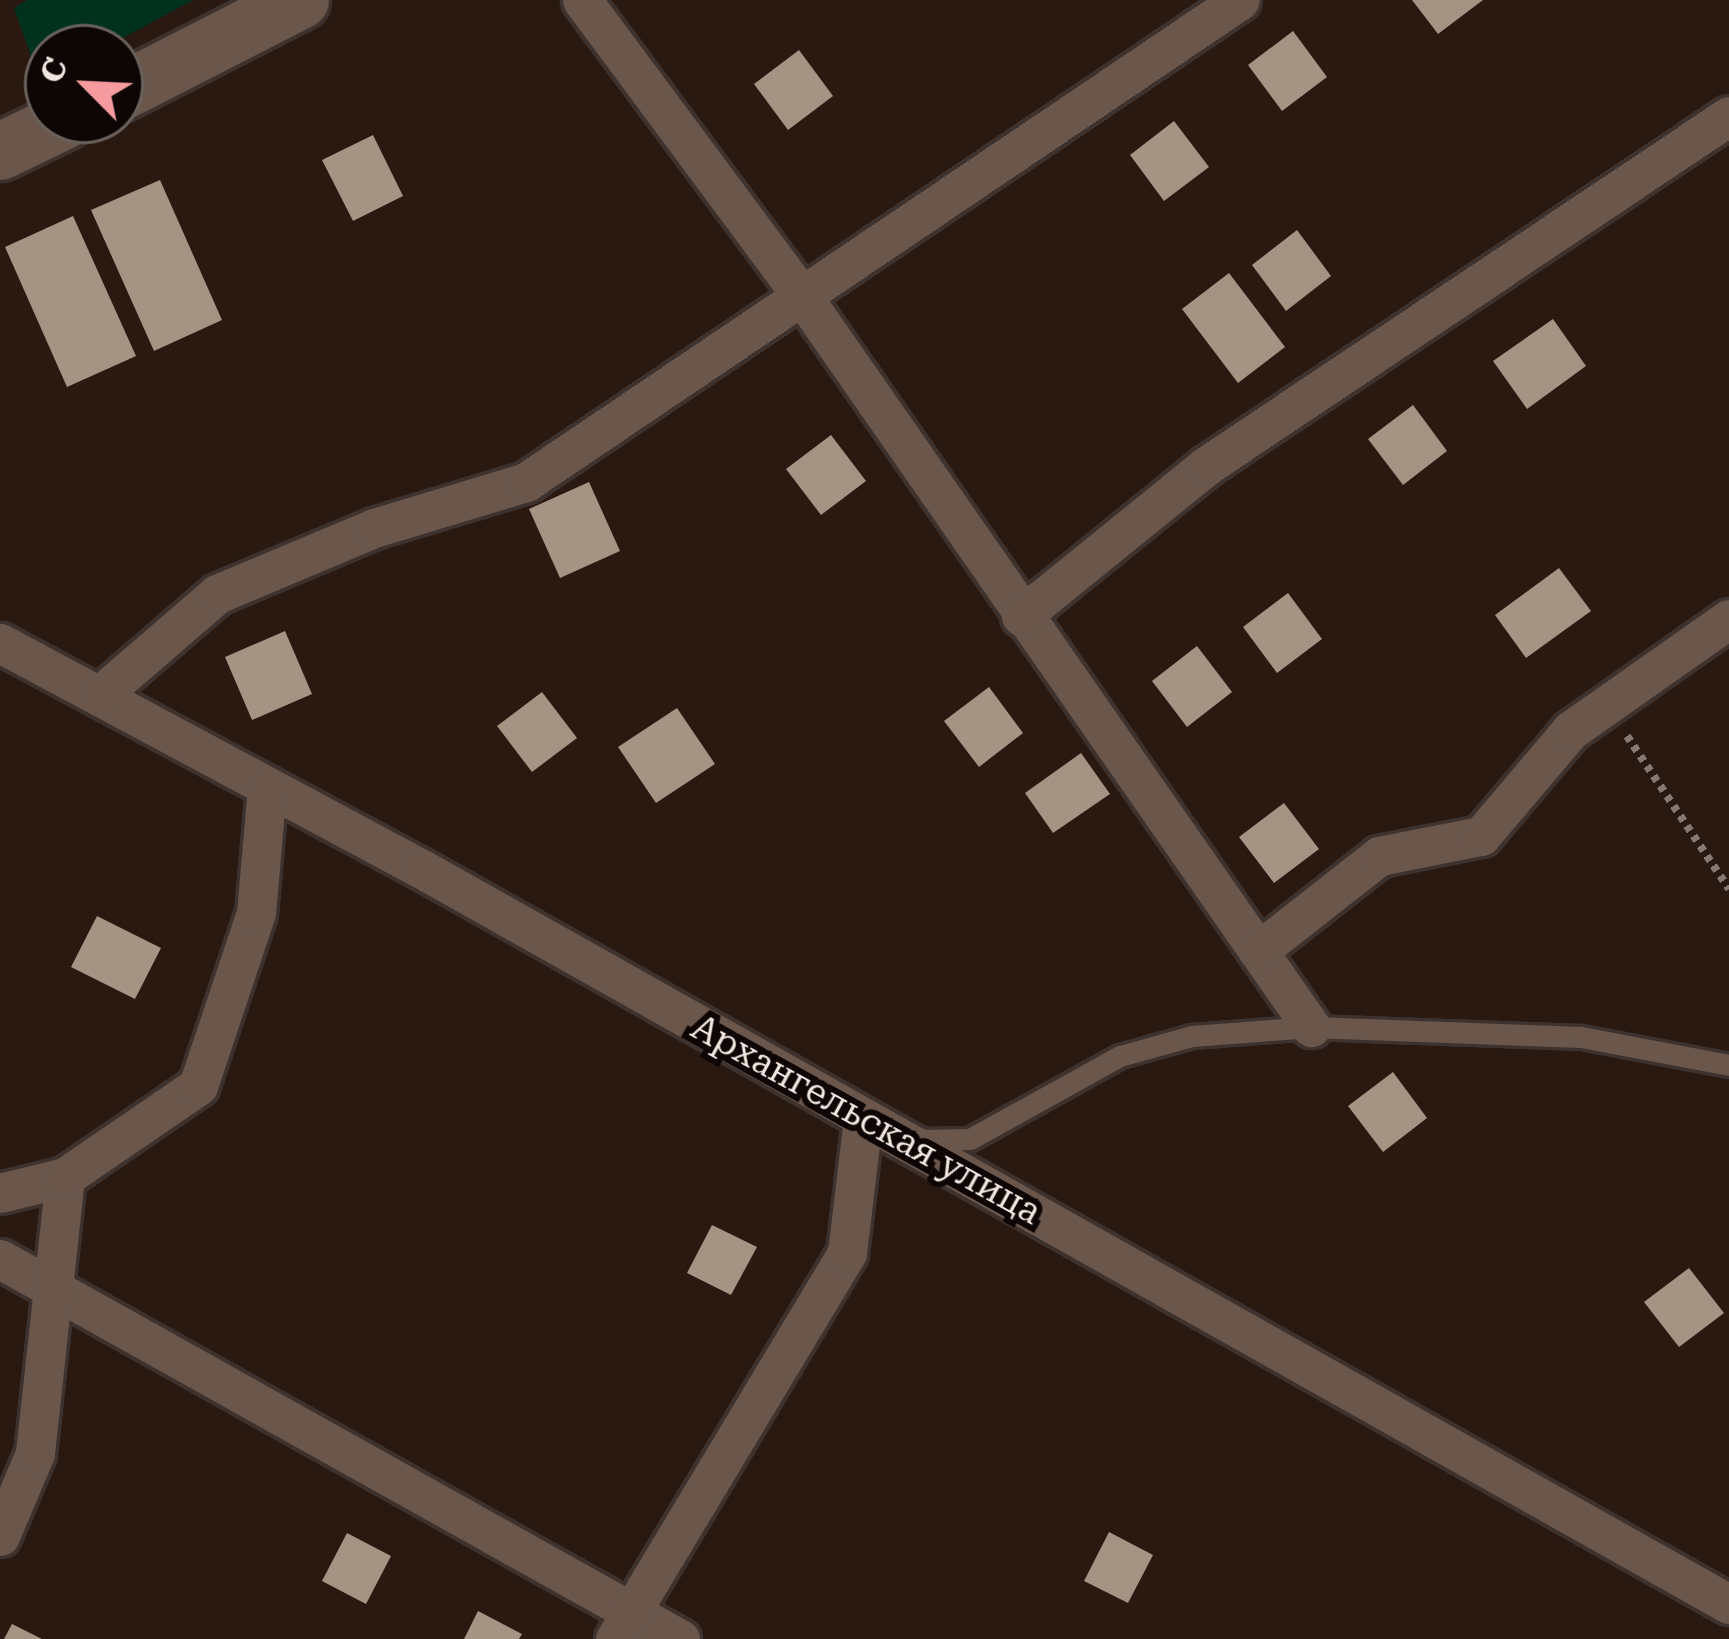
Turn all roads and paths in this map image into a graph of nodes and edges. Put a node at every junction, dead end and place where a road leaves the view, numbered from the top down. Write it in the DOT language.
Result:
graph roads {
  1 [pos="300,0"];
  2 [pos="582,0"];
  3 [pos="1240,0"];
  4 [pos="144,80"];
  5 [pos="1729,116"];
  6 [pos="805,300"];
  7 [pos="1021,616"];
  8 [pos="1729,619"];
  9 [pos="0,643"];
  10 [pos="99,696"];
  11 [pos="1606,705"];
  12 [pos="267,785"];
  13 [pos="1729,889"];
  14 [pos="1258,951"];
  15 [pos="1311,1027"];
  16 [pos="1729,1064"];
  17 [pos="863,1119"];
  18 [pos="900,1141"];
  19 [pos="65,1177"];
  20 [pos="0,1193"];
  21 [pos="0,1258"];
  22 [pos="49,1288"];
  23 [pos="0,1536"];
  24 [pos="1729,1604"];
  25 [pos="622,1624"];
  26 [pos="680,1639"];
  1 -- 4 [label="main road"];
  2 -- 6 [label="street"];
  3 -- 6 [label="street"];
  5 -- 7 [label="street"];
  6 -- 7 [label="street"];
  6 -- 10 [label="street"];
  7 -- 14 [label="street"];
  8 -- 11 [label="street"];
  9 -- 10 [label="street, Архангельская улица"];
  10 -- 12 [label="street, Архангельская улица"];
  11 -- 13 [label="path"];
  11 -- 14 [label="street"];
  12 -- 17 [label="street, Архангельская улица"];
  12 -- 19 [label="street"];
  14 -- 15 [label="street"];
  15 -- 16 [label="lane"];
  15 -- 18 [label="lane"];
  17 -- 18 [label="street, Архангельская улица"];
  17 -- 25 [label="street"];
  18 -- 24 [label="street, Архангельская улица"];
  19 -- 20 [label="street"];
  19 -- 22 [label="street"];
  21 -- 22 [label="street"];
  22 -- 23 [label="street"];
  22 -- 25 [label="street"];
  25 -- 26 [label="street"];
}
